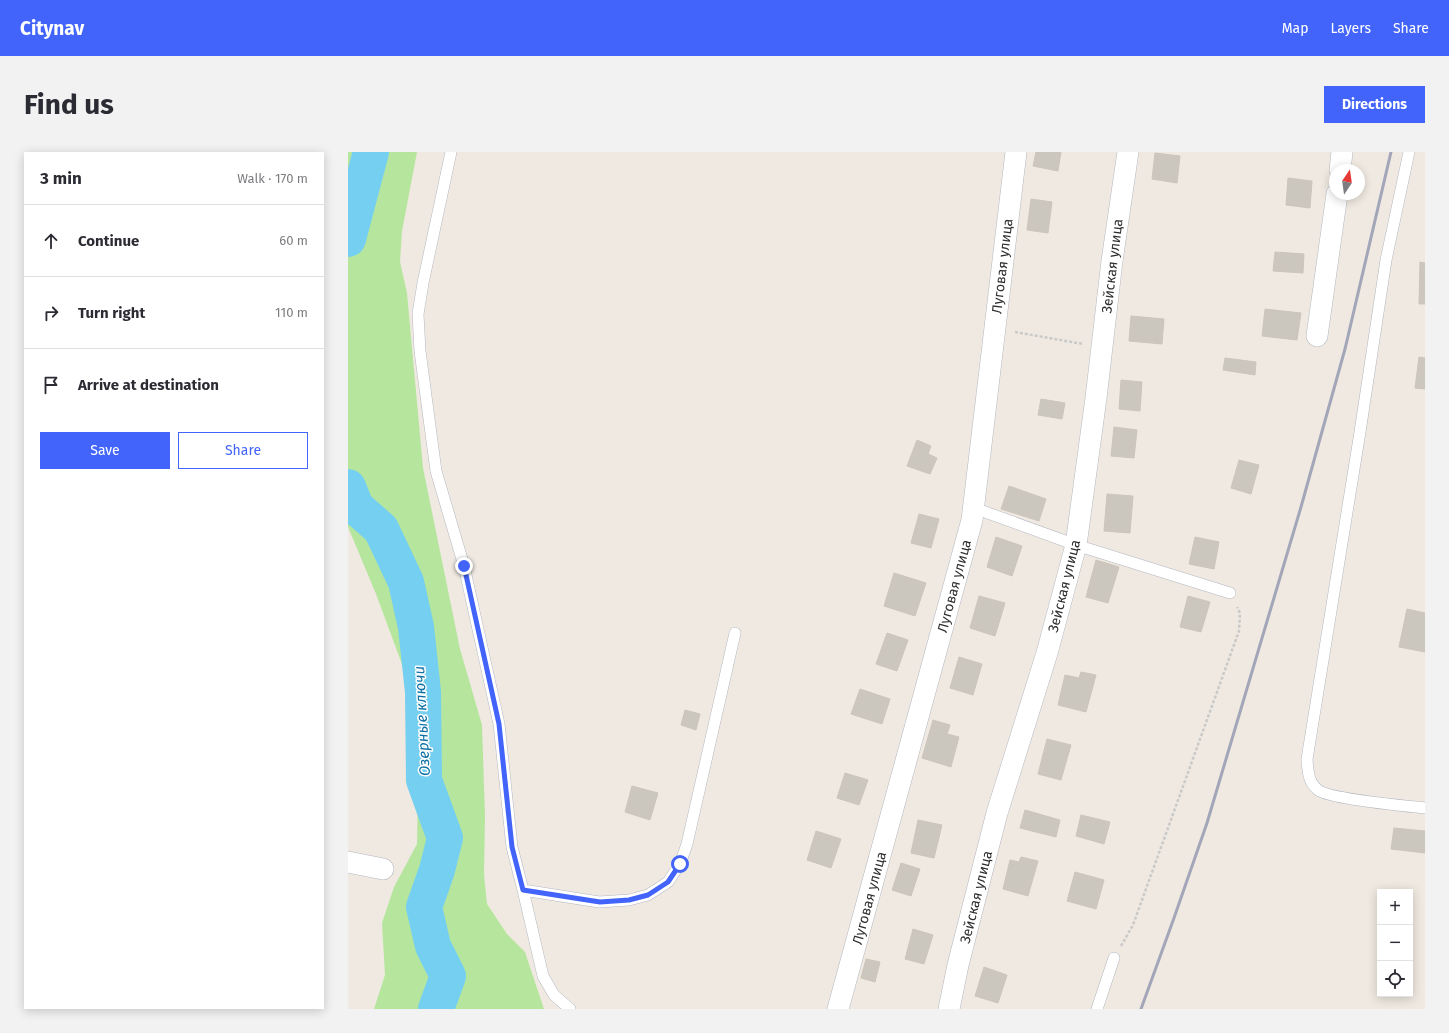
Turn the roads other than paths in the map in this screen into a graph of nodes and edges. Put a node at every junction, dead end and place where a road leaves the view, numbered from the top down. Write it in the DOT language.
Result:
graph roads {
  1 [pos="451,152"];
  2 [pos="1016,152"];
  3 [pos="1128,152"];
  4 [pos="1342,152"];
  5 [pos="1409,152"];
  6 [pos="1341,164"];
  7 [pos="1336,200"];
  8 [pos="1317,336"];
  9 [pos="974,508"];
  10 [pos="1076,545"];
  11 [pos="1230,593"];
  12 [pos="735,633"];
  13 [pos="1425,808"];
  14 [pos="348,862"];
  15 [pos="383,869"];
  16 [pos="523,890"];
  17 [pos="1114,958"];
  18 [pos="570,1009"];
  19 [pos="838,1009"];
  20 [pos="949,1009"];
  21 [pos="1097,1009"];
  1 -- 16 [label="lane"];
  2 -- 9 [label="street, Луговая улица"];
  3 -- 10 [label="street, Зейская улица"];
  4 -- 6 [label="street"];
  5 -- 13 [label="lane"];
  7 -- 8 [label="street"];
  9 -- 10 [label="lane"];
  9 -- 19 [label="street, Луговая улица"];
  10 -- 11 [label="lane"];
  10 -- 20 [label="street, Зейская улица"];
  12 -- 16 [label="lane"];
  14 -- 15 [label="street"];
  16 -- 18 [label="lane"];
  17 -- 21 [label="lane"];
}
